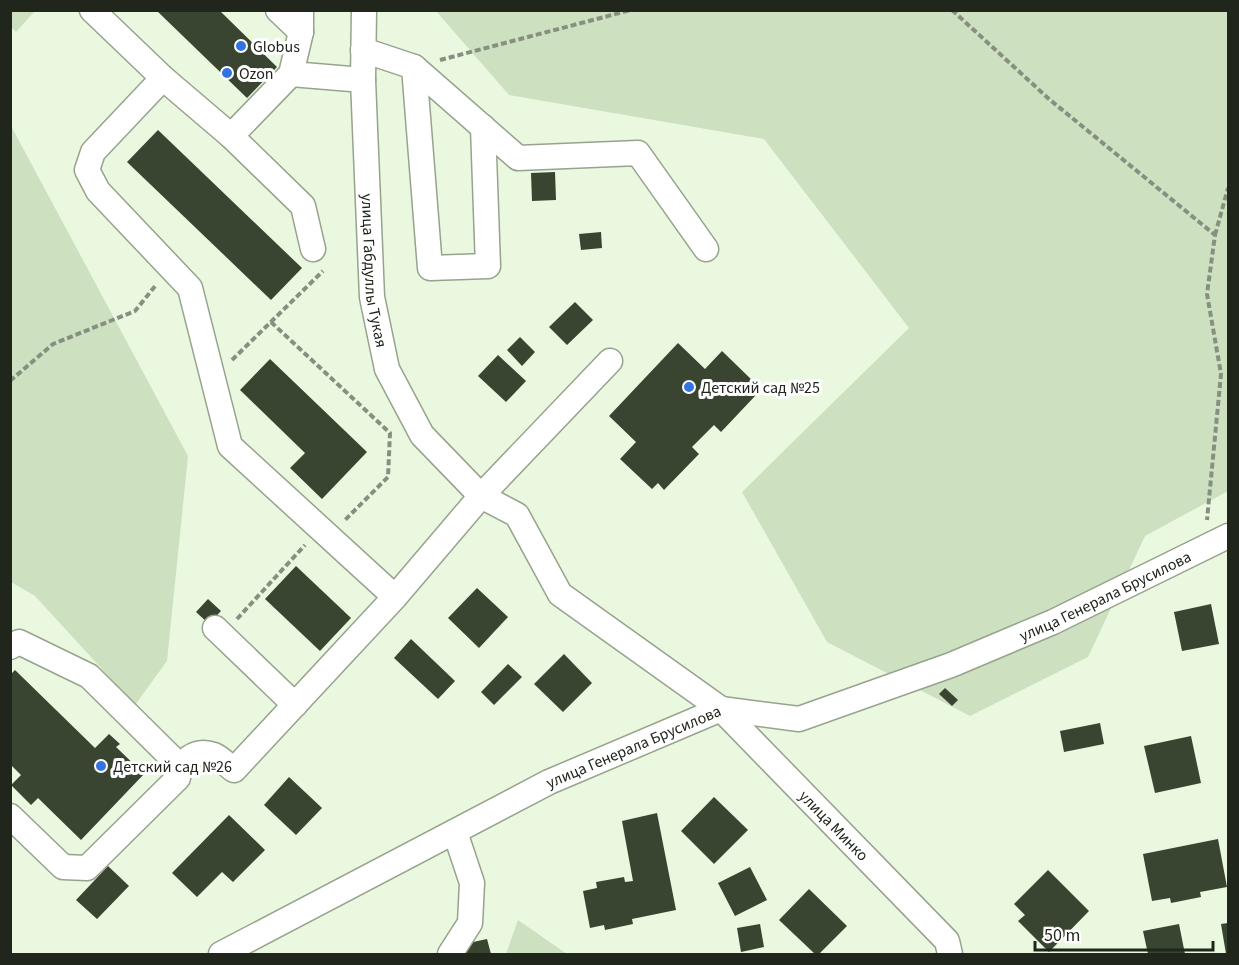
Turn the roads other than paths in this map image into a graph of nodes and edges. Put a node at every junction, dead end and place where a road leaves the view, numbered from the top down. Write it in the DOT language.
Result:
graph roads {
  1 [pos="92,10"];
  2 [pos="278,10"];
  3 [pos="363,10"];
  4 [pos="301,21"];
  5 [pos="363,50"];
  6 [pos="414,67"];
  7 [pos="291,75"];
  8 [pos="163,78"];
  9 [pos="363,81"];
  10 [pos="483,127"];
  11 [pos="231,136"];
  12 [pos="313,249"];
  13 [pos="706,249"];
  14 [pos="610,361"];
  15 [pos="481,496"];
  16 [pos="1228,536"];
  17 [pos="395,597"];
  18 [pos="219,632"];
  19 [pos="10,647"];
  20 [pos="295,705"];
  21 [pos="721,709"];
  22 [pos="180,766"];
  23 [pos="10,816"];
  24 [pos="455,832"];
  25 [pos="949,948"];
  26 [pos="221,954"];
  27 [pos="450,954"];
  1 -- 8 [label="street"];
  2 -- 4 [label="street"];
  3 -- 5 [label="street, улица Габдуллы Тукая"];
  4 -- 7 [label="street"];
  5 -- 6 [label="street"];
  5 -- 9 [label="street, улица Габдуллы Тукая"];
  6 -- 10 [label="street"];
  6 -- 10 [label="street"];
  7 -- 9 [label="street"];
  7 -- 11 [label="street"];
  8 -- 11 [label="street"];
  8 -- 17 [label="street"];
  9 -- 15 [label="street, улица Габдуллы Тукая"];
  10 -- 13 [label="street"];
  11 -- 12 [label="street"];
  14 -- 15 [label="street"];
  15 -- 17 [label="street"];
  15 -- 21 [label="street, улица Габдуллы Тукая"];
  16 -- 21 [label="street, улица Генерала Брусилова"];
  17 -- 20 [label="street"];
  18 -- 20 [label="street"];
  19 -- 22 [label="street"];
  20 -- 22 [label="street"];
  21 -- 24 [label="street, улица Генерала Брусилова"];
  21 -- 25 [label="street, улица Минко"];
  22 -- 23 [label="street"];
  24 -- 26 [label="street, улица Генерала Брусилова"];
  24 -- 27 [label="street"];
}
